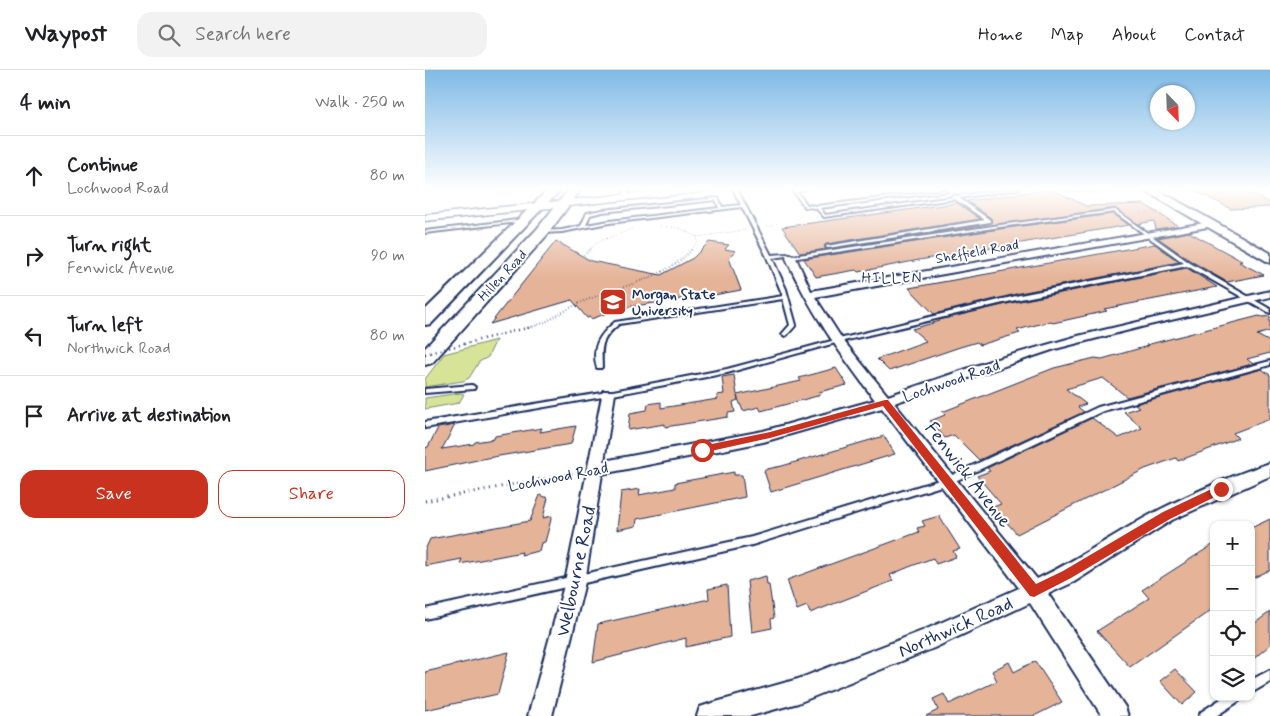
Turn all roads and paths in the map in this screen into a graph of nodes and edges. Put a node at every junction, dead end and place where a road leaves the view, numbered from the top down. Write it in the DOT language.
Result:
graph roads {
  1 [pos="552,219"];
  2 [pos="586,219"];
  3 [pos="634,219"];
  4 [pos="750,219"];
  5 [pos="986,219"];
  6 [pos="1053,219"];
  7 [pos="1127,219"];
  8 [pos="1173,219"];
  9 [pos="1202,219"];
  10 [pos="526,220"];
  11 [pos="777,223"];
  12 [pos="1181,224"];
  13 [pos="1210,224"];
  14 [pos="654,226"];
  15 [pos="583,227"];
  16 [pos="633,229"];
  17 [pos="755,229"];
  18 [pos="425,232"];
  19 [pos="542,232"];
  20 [pos="1149,235"];
  21 [pos="697,237"];
  22 [pos="828,247"];
  23 [pos="584,255"];
  24 [pos="769,257"];
  25 [pos="791,258"];
  26 [pos="1270,259"];
  27 [pos="1188,264"];
  28 [pos="1270,294"];
  29 [pos="484,295"];
  30 [pos="808,295"];
  31 [pos="449,296"];
  32 [pos="785,297"];
  33 [pos="1248,299"];
  34 [pos="1270,311"];
  35 [pos="425,320"];
  36 [pos="785,334"];
  37 [pos="837,341"];
  38 [pos="425,354"];
  39 [pos="425,359"];
  40 [pos="1270,363"];
  41 [pos="599,366"];
  42 [pos="472,387"];
  43 [pos="425,391"];
  44 [pos="608,394"];
  45 [pos="885,402"];
  46 [pos="425,425"];
  47 [pos="1270,469"];
  48 [pos="596,470"];
  49 [pos="948,481"];
  50 [pos="425,501"];
  51 [pos="575,582"];
  52 [pos="1034,592"];
  53 [pos="425,614"];
  54 [pos="1270,676"];
  55 [pos="1255,685"];
  56 [pos="1229,701"];
  57 [pos="540,716"];
  58 [pos="709,716"];
  59 [pos="1116,716"];
  60 [pos="1205,716"];
  1 -- 19 [label="main road, Hillen Road"];
  2 -- 15 [label="lane"];
  3 -- 15 [label="lane"];
  4 -- 17 [label="lane"];
  5 -- 22 [label="lane"];
  6 -- 25 [label="lane"];
  7 -- 20 [label="lane"];
  8 -- 12 [label="path"];
  9 -- 13 [label="main road"];
  10 -- 18 [label="lane"];
  10 -- 31 [label="main road, Hillen Road"];
  11 -- 17 [label="path"];
  13 -- 20 [label="street, Sheffield Road"];
  13 -- 26 [label="main road"];
  14 -- 21 [label="path"];
  15 -- 19 [label="lane"];
  16 -- 23 [label="path"];
  17 -- 21 [label="path"];
  17 -- 24 [label="lane"];
  19 -- 29 [label="main road, Hillen Road"];
  20 -- 27 [label="lane"];
  20 -- 30 [label="street, Sheffield Road"];
  21 -- 38 [label="path, bridge"];
  24 -- 25 [label="lane"];
  24 -- 32 [label="lane"];
  25 -- 30 [label="street, Fenwick Avenue"];
  27 -- 33 [label="lane"];
  27 -- 37 [label="lane"];
  28 -- 33 [label="street, Lochwood Road"];
  29 -- 31 [label="main road"];
  29 -- 39 [label="main road, Hillen Road"];
  30 -- 37 [label="street, Fenwick Avenue"];
  31 -- 35 [label="main road, Hillen Road"];
  32 -- 36 [label="lane"];
  32 -- 41 [label="lane"];
  33 -- 34 [label="lane"];
  33 -- 45 [label="street, Lochwood Road"];
  37 -- 44 [label="lane"];
  37 -- 45 [label="street, Fenwick Avenue"];
  40 -- 49 [label="lane"];
  42 -- 43 [label="lane"];
  44 -- 46 [label="lane"];
  44 -- 48 [label="street, Welbourne Road"];
  45 -- 48 [label="street, Lochwood Road"];
  45 -- 49 [label="street, Fenwick Avenue"];
  47 -- 52 [label="street, Northwick Road"];
  48 -- 50 [label="path, Lochwood Road"];
  48 -- 51 [label="street, Welbourne Road"];
  49 -- 51 [label="lane"];
  49 -- 52 [label="street, Fenwick Avenue"];
  51 -- 53 [label="lane"];
  51 -- 57 [label="street, Welbourne Road"];
  52 -- 58 [label="street, Northwick Road"];
  52 -- 59 [label="street, Fenwick Avenue"];
  54 -- 55 [label="lane"];
  56 -- 60 [label="lane"];
}
